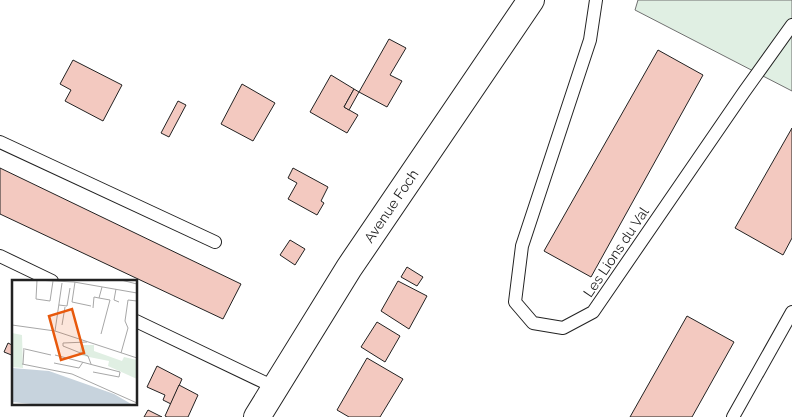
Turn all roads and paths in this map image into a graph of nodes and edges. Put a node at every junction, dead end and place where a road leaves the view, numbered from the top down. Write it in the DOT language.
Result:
graph roads {
  1 [pos="531,0"];
  2 [pos="596,0"];
  3 [pos="792,25"];
  4 [pos="0,142"];
  5 [pos="215,242"];
  6 [pos="0,256"];
  7 [pos="50,280"];
  8 [pos="792,312"];
  9 [pos="138,322"];
  10 [pos="274,387"];
  11 [pos="257,417"];
  12 [pos="733,417"];
  1 -- 10 [label="street, Avenue Foch"];
  2 -- 3 [label="lane, Les Lions du Val"];
  4 -- 5 [label="lane"];
  6 -- 7 [label="lane"];
  8 -- 12 [label="lane"];
  9 -- 10 [label="lane"];
  10 -- 11 [label="street, Avenue Foch"];
}
